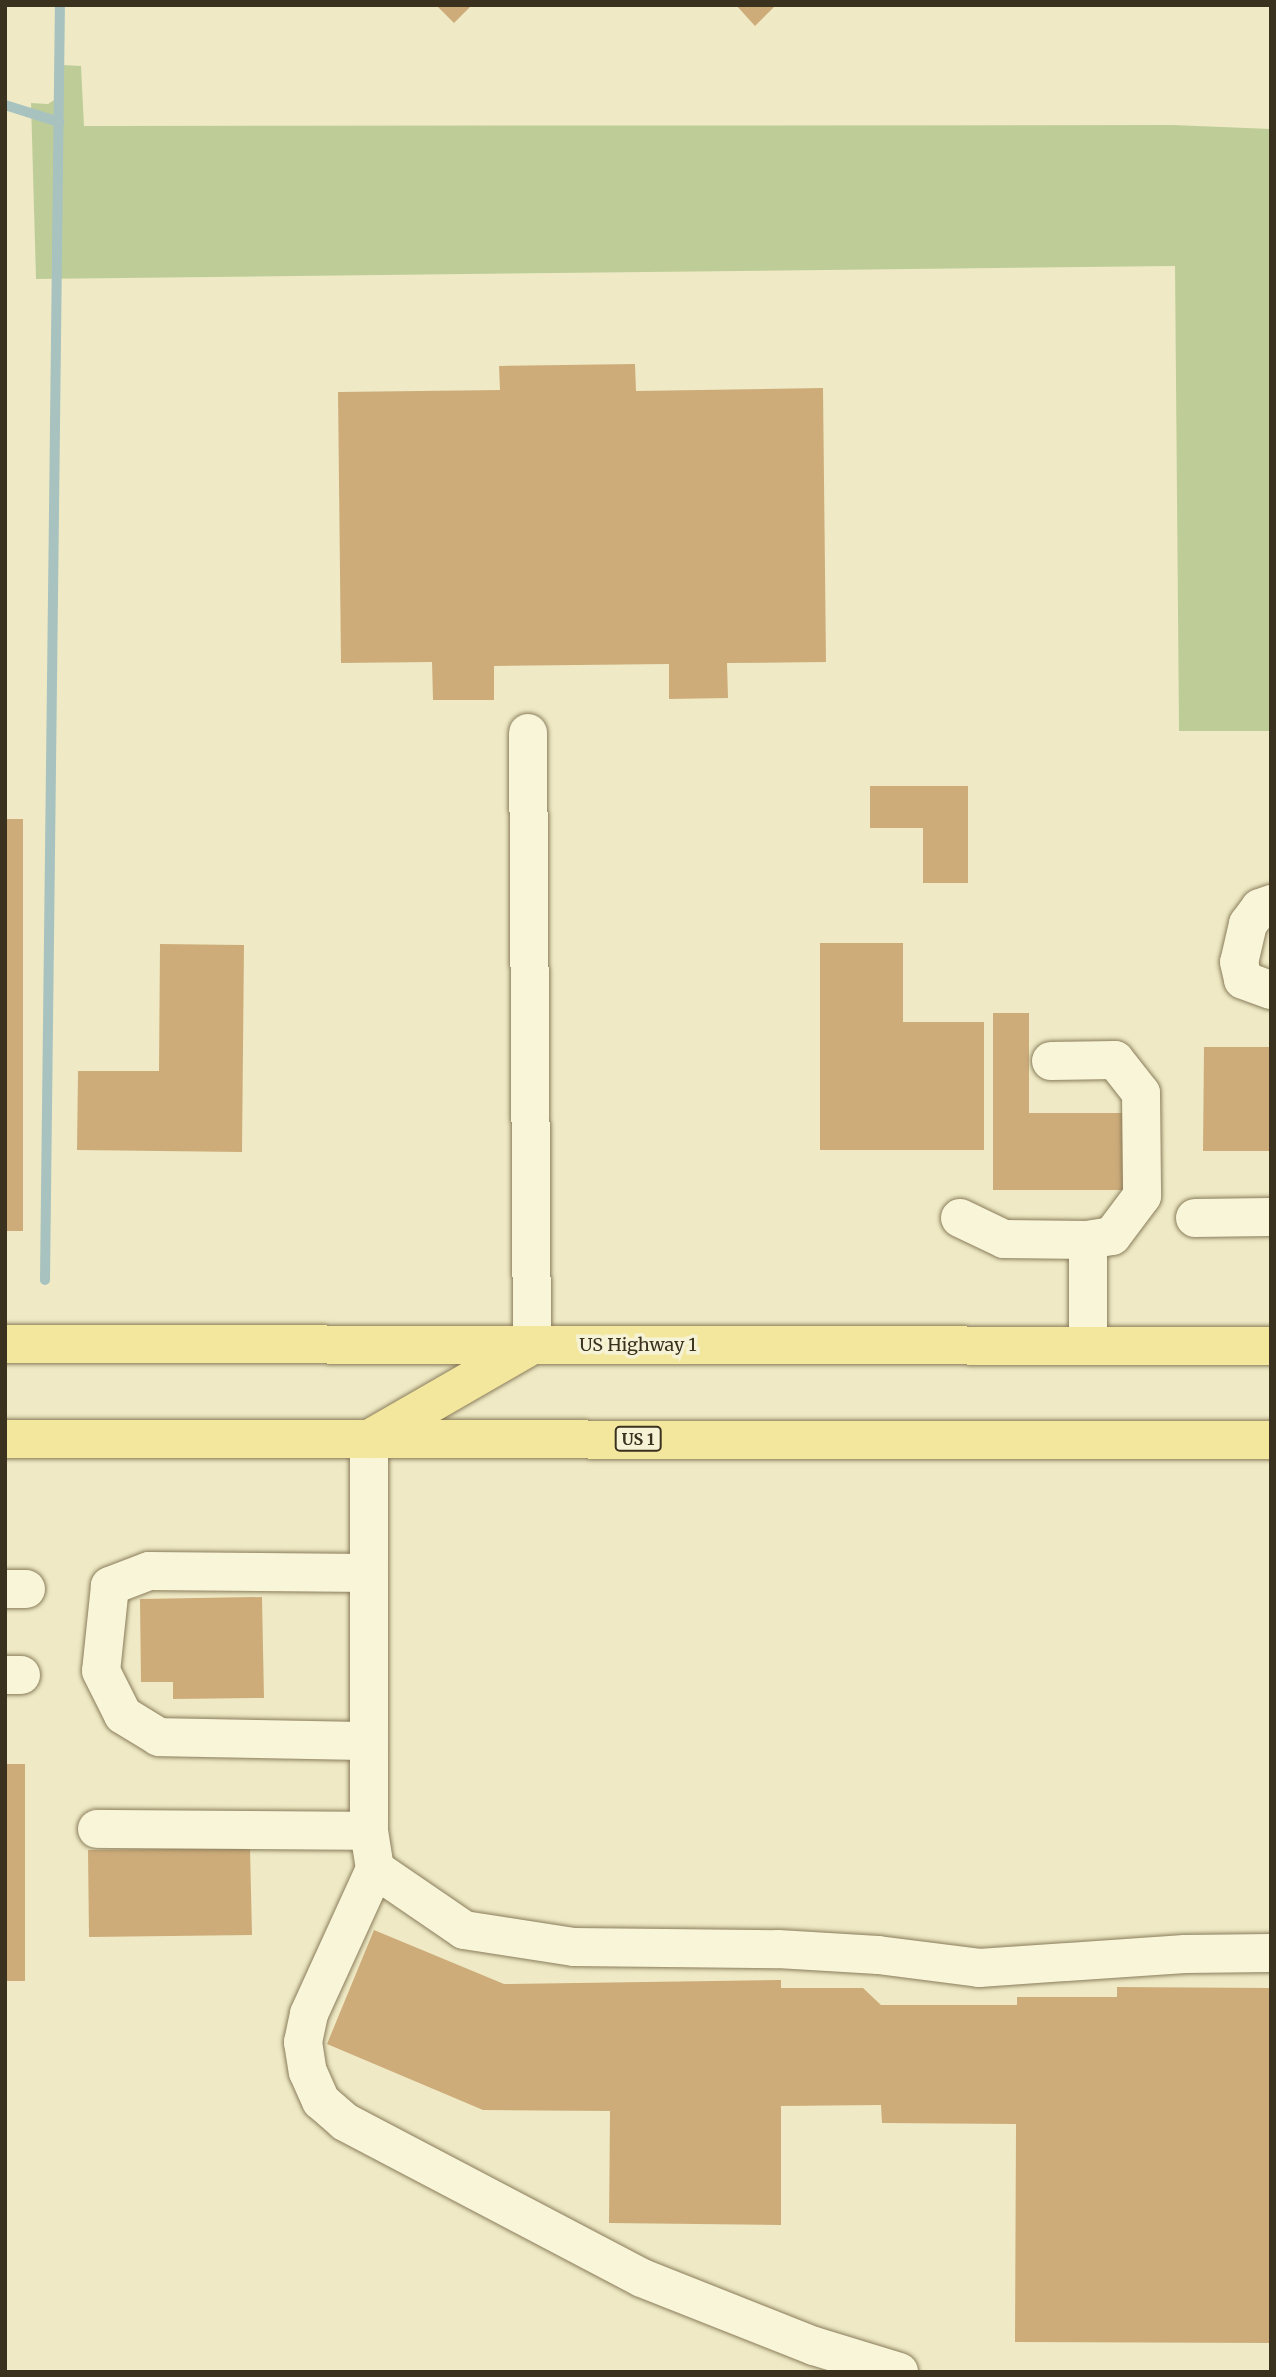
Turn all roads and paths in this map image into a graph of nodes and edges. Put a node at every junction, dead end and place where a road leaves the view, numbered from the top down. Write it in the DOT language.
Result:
graph roads {
  1 [pos="528,733"];
  2 [pos="1271,904"];
  3 [pos="1271,990"];
  4 [pos="1051,1061"];
  5 [pos="1271,1217"];
  6 [pos="960,1218"];
  7 [pos="1195,1218"];
  8 [pos="1088,1240"];
  9 [pos="5,1344"];
  10 [pos="532,1345"];
  11 [pos="1088,1346"];
  12 [pos="1271,1346"];
  13 [pos="5,1438"];
  14 [pos="369,1439"];
  15 [pos="1271,1440"];
  16 [pos="369,1573"];
  17 [pos="369,1741"];
  18 [pos="97,1829"];
  19 [pos="369,1831"];
  20 [pos="375,1869"];
  21 [pos="1271,1953"];
  22 [pos="899,2372"];
  1 -- 10 [label="lane"];
  2 -- 3 [label="lane"];
  4 -- 8 [label="lane"];
  5 -- 7 [label="lane"];
  6 -- 8 [label="lane"];
  8 -- 11 [label="lane"];
  9 -- 10 [label="main road, US Highway 1"];
  10 -- 11 [label="main road, US Highway 1"];
  10 -- 14 [label="main road"];
  11 -- 12 [label="main road, US Highway 1"];
  13 -- 14 [label="main road, US 1"];
  14 -- 15 [label="main road, US 1"];
  14 -- 16 [label="lane"];
  16 -- 17 [label="lane"];
  16 -- 17 [label="lane"];
  17 -- 19 [label="lane"];
  18 -- 19 [label="lane"];
  19 -- 20 [label="lane"];
  20 -- 21 [label="lane"];
  20 -- 22 [label="lane"];
}
